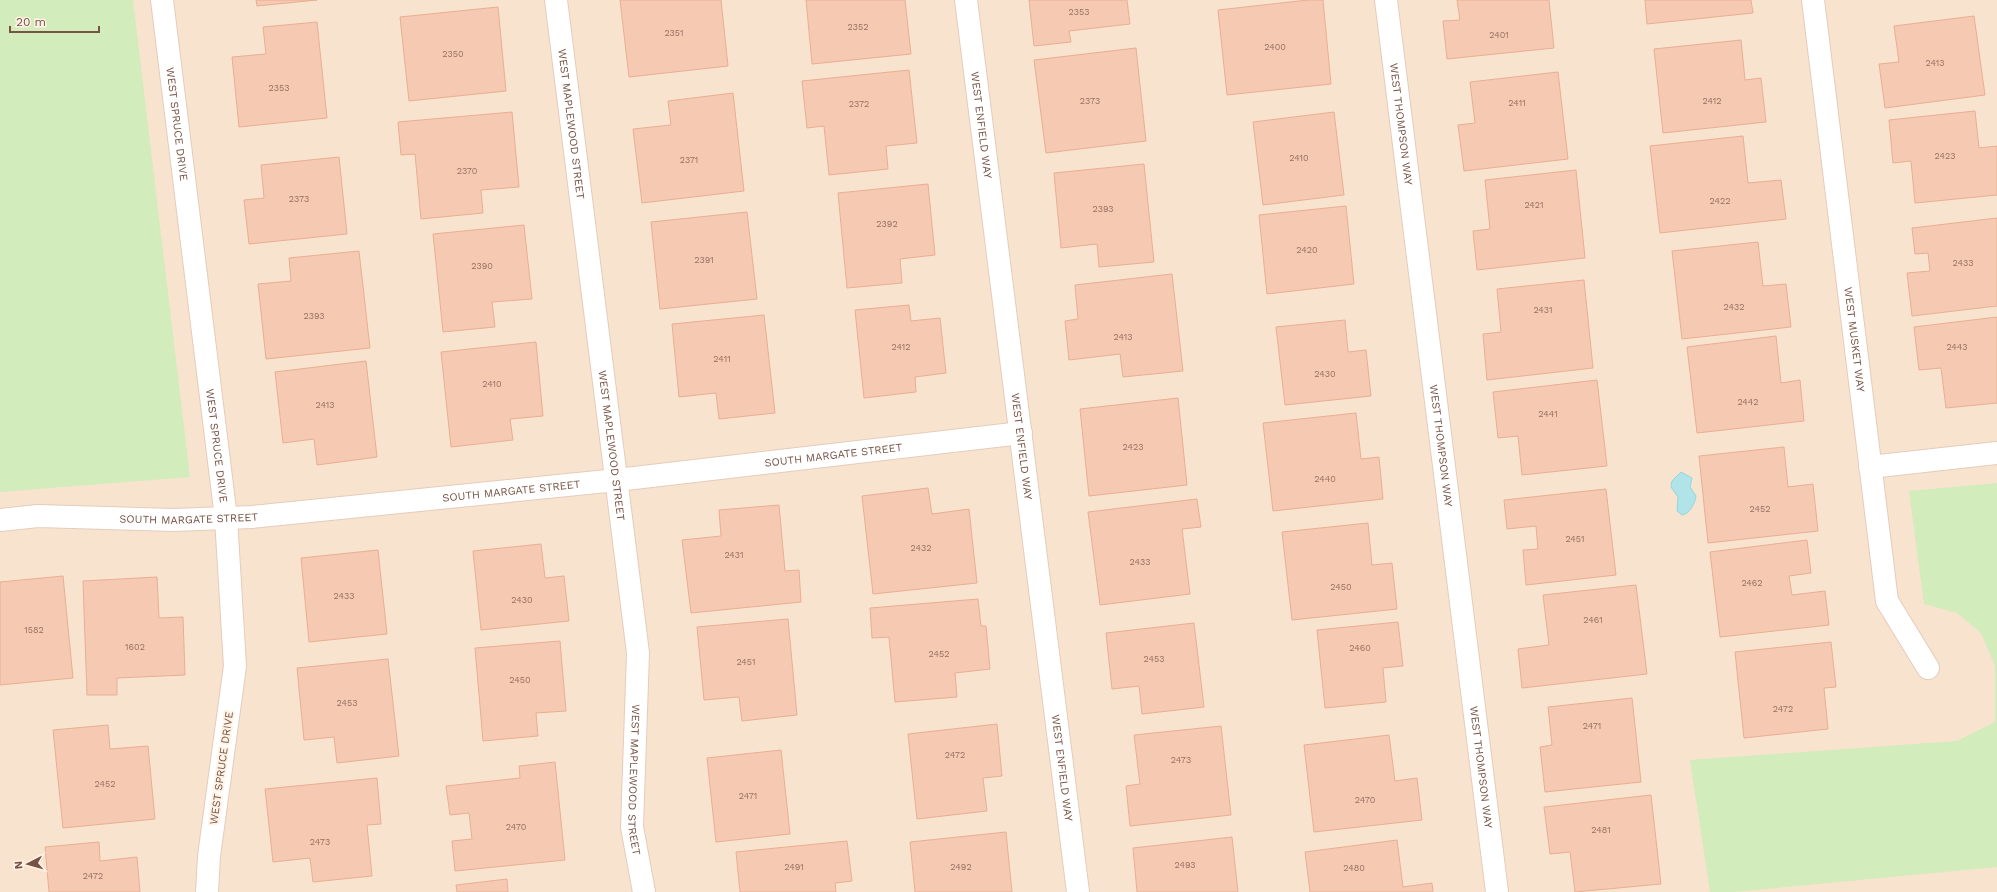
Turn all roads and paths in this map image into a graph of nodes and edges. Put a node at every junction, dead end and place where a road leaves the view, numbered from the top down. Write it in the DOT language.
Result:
graph roads {
  1 [pos="162,0"];
  2 [pos="556,0"];
  3 [pos="966,0"];
  4 [pos="1386,0"];
  5 [pos="1813,0"];
  6 [pos="1021,433"];
  7 [pos="1997,453"];
  8 [pos="1870,467"];
  9 [pos="617,480"];
  10 [pos="226,518"];
  11 [pos="0,520"];
  12 [pos="1928,668"];
  13 [pos="207,892"];
  14 [pos="644,892"];
  15 [pos="1078,892"];
  16 [pos="1497,892"];
  1 -- 10 [label="street, WEST SPRUCE DRIVE"];
  2 -- 9 [label="street, WEST MAPLEWOOD STREET"];
  3 -- 6 [label="street, WEST ENFIELD WAY"];
  4 -- 16 [label="street, WEST THOMPSON WAY"];
  5 -- 8 [label="street, WEST MUSKET WAY"];
  6 -- 9 [label="street, SOUTH MARGATE STREET"];
  6 -- 15 [label="street, WEST ENFIELD WAY"];
  7 -- 8 [label="street"];
  8 -- 12 [label="street, WEST MUSKET WAY"];
  9 -- 10 [label="street, SOUTH MARGATE STREET"];
  9 -- 14 [label="street, WEST MAPLEWOOD STREET"];
  10 -- 11 [label="street, SOUTH MARGATE STREET"];
  10 -- 13 [label="street, WEST SPRUCE DRIVE"];
}
